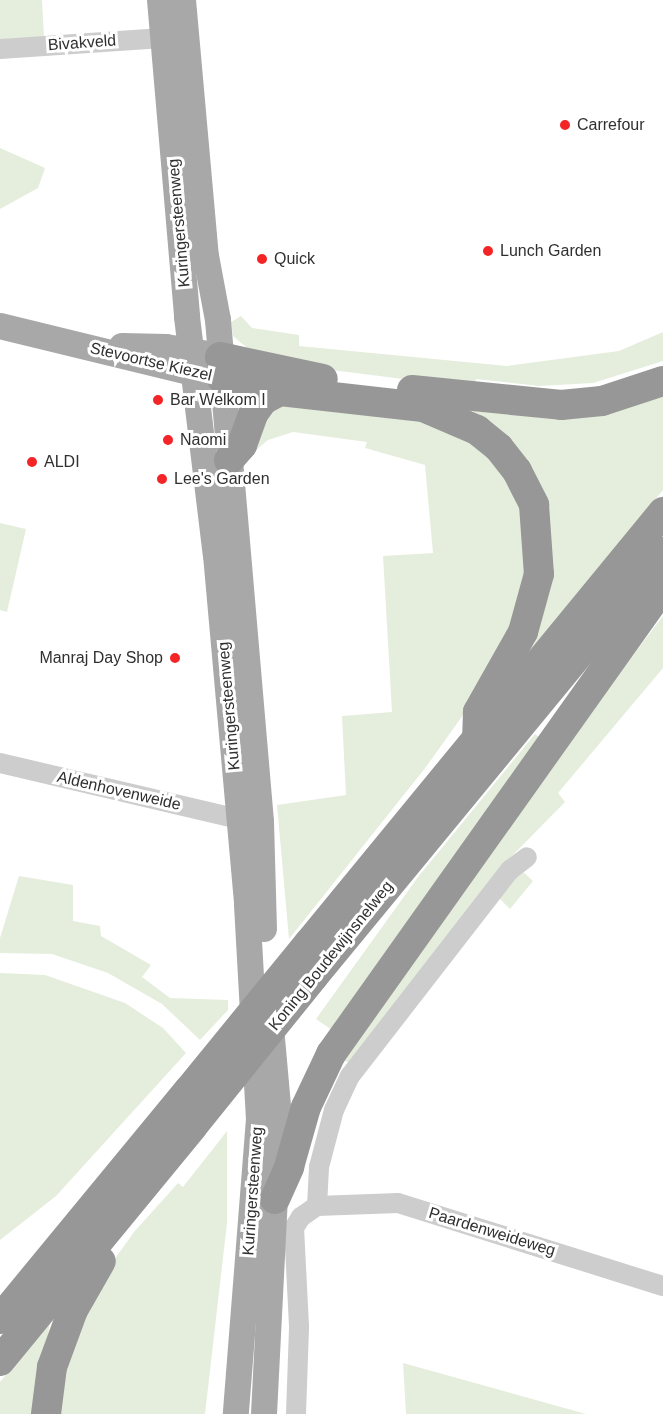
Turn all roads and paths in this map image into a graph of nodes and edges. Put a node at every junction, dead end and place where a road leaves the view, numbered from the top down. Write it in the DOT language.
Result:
graph roads {
  1 [pos="160,0"];
  2 [pos="183,0"];
  3 [pos="163,38"];
  4 [pos="0,49"];
  5 [pos="0,326"];
  6 [pos="207,365"];
  7 [pos="663,381"];
  8 [pos="279,391"];
  9 [pos="229,460"];
  10 [pos="663,512"];
  11 [pos="663,552"];
  12 [pos="663,586"];
  13 [pos="477,737"];
  14 [pos="0,763"];
  15 [pos="239,819"];
  16 [pos="527,857"];
  17 [pos="275,1199"];
  18 [pos="317,1206"];
  19 [pos="122,1212"];
  20 [pos="663,1286"];
  21 [pos="0,1319"];
  22 [pos="0,1361"];
  23 [pos="46,1414"];
  24 [pos="236,1414"];
  25 [pos="264,1414"];
  26 [pos="296,1414"];
  1 -- 3 [label="main road, Kuringersteenweg"];
  2 -- 6 [label="main road, Kuringersteenweg"];
  3 -- 4 [label="street, Bivakveld"];
  3 -- 6 [label="main road, Kuringersteenweg"];
  5 -- 6 [label="main road, Stevoortse Kiezel"];
  6 -- 7 [label="highway"];
  6 -- 8 [label="highway"];
  6 -- 9 [label="main road, Kuringersteenweg"];
  6 -- 15 [label="main road, Kuringersteenweg"];
  8 -- 9 [label="highway"];
  8 -- 13 [label="highway"];
  9 -- 17 [label="main road, Kuringersteenweg"];
  10 -- 13 [label="highway, Koning Boudewijnsnelweg"];
  11 -- 19 [label="highway, Koning Boudewijnsnelweg, bridge"];
  12 -- 17 [label="highway"];
  13 -- 21 [label="highway, Koning Boudewijnsnelweg, bridge"];
  14 -- 15 [label="street, Aldenhovenweide"];
  15 -- 24 [label="main road, Kuringersteenweg"];
  16 -- 18 [label="street"];
  17 -- 25 [label="main road, Kuringersteenweg"];
  18 -- 20 [label="street, Paardenweideweg"];
  18 -- 26 [label="street"];
  19 -- 22 [label="highway, Koning Boudewijnsnelweg"];
  19 -- 23 [label="highway"];
}
